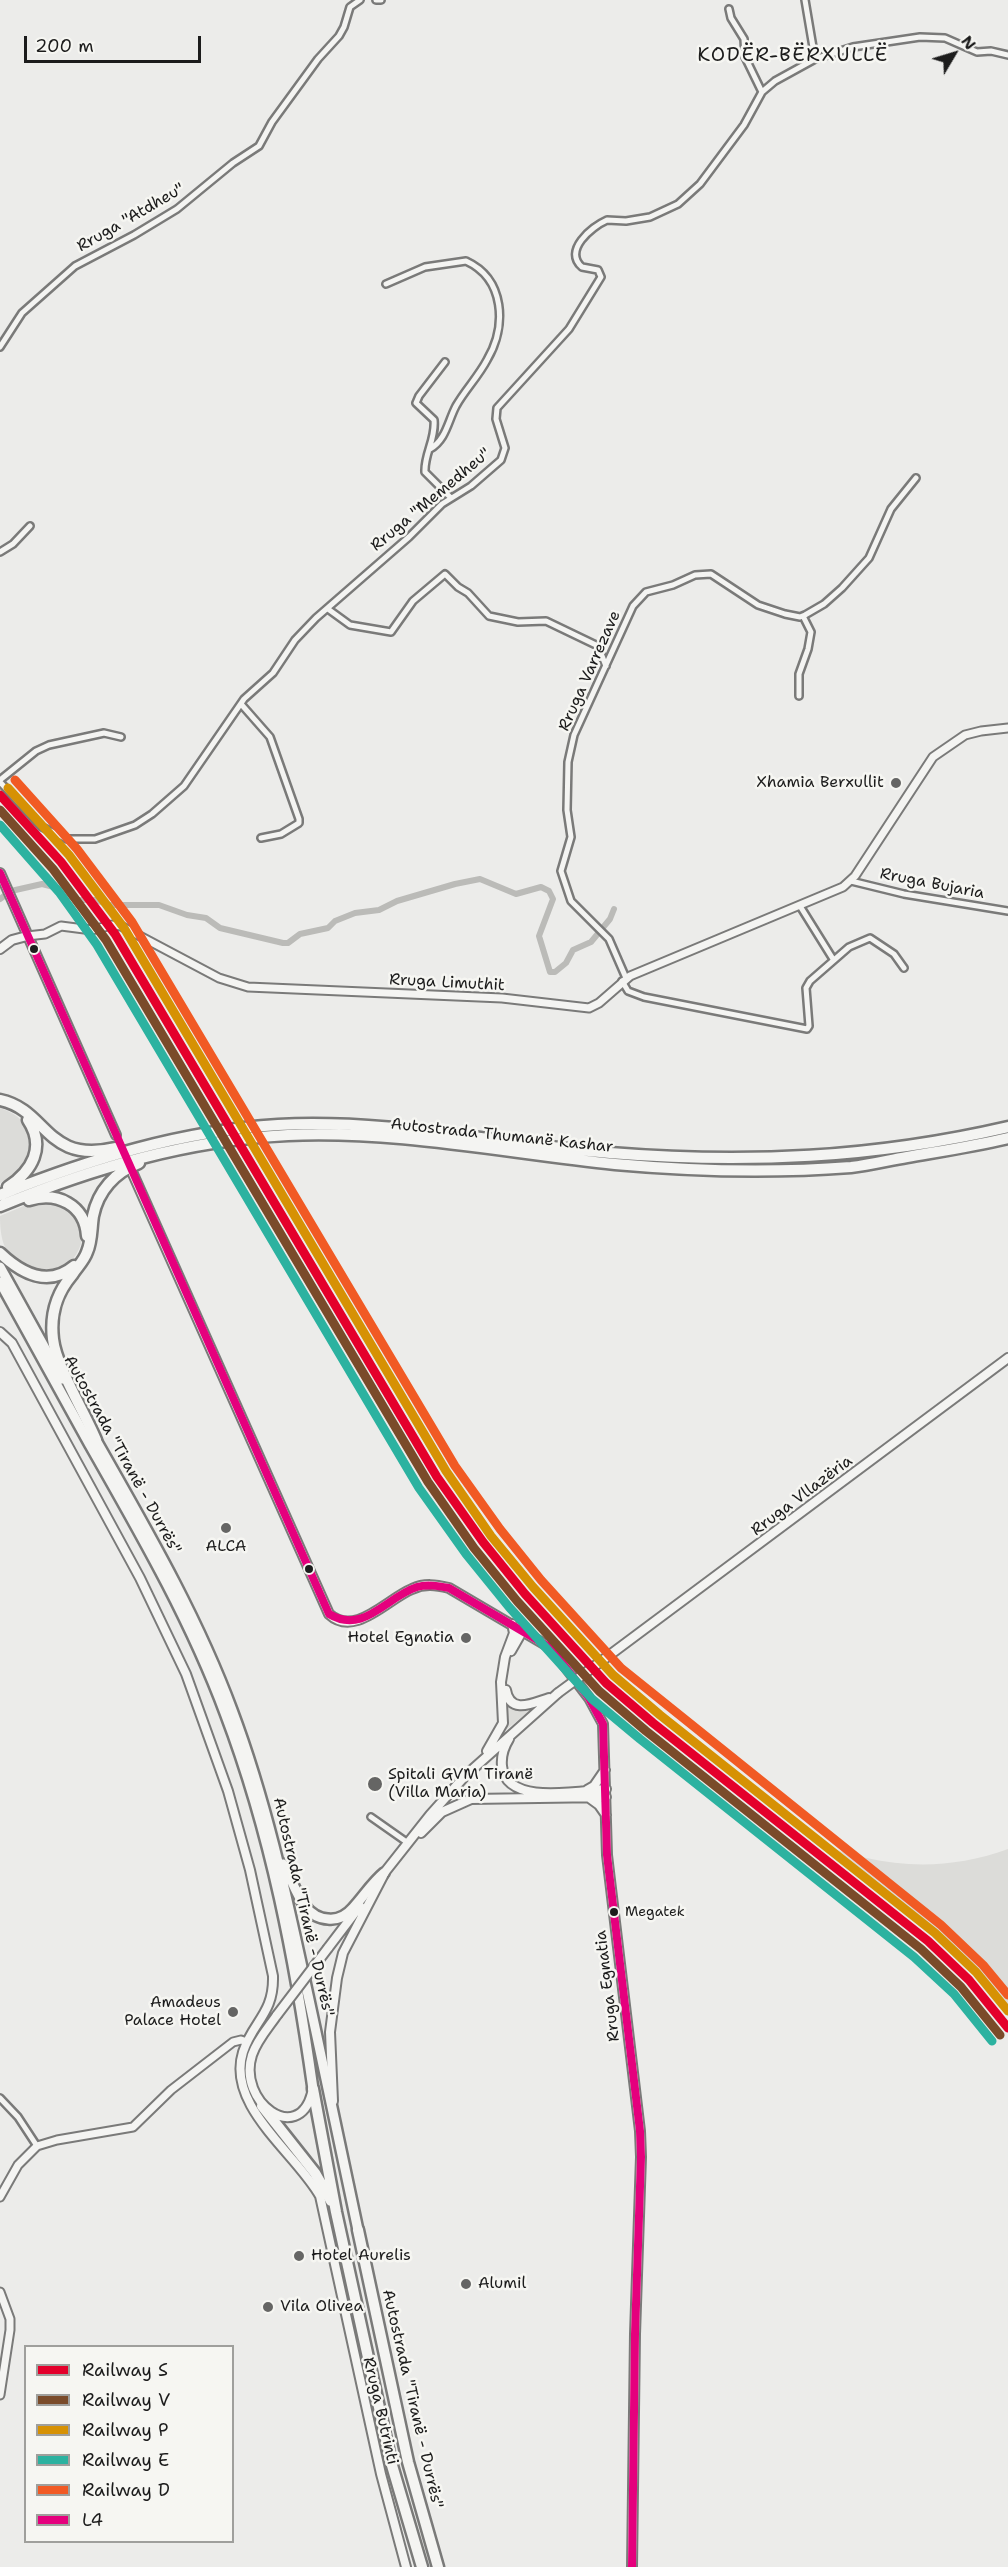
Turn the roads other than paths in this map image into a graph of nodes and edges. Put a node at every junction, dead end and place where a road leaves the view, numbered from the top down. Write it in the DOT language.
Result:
graph roads {
  1 [pos="360,0"];
  2 [pos="376,0"];
  3 [pos="381,0"];
  4 [pos="804,0"];
  5 [pos="729,9"];
  6 [pos="1008,55"];
  7 [pos="815,59"];
  8 [pos="762,92"];
  9 [pos="386,284"];
  10 [pos="0,347"];
  11 [pos="445,362"];
  12 [pos="430,448"];
  13 [pos="916,478"];
  14 [pos="451,498"];
  15 [pos="30,526"];
  16 [pos="0,552"];
  17 [pos="328,609"];
  18 [pos="803,616"];
  19 [pos="606,666"];
  20 [pos="799,696"];
  21 [pos="241,704"];
  22 [pos="1008,728"];
  23 [pos="121,737"];
  24 [pos="0,781"];
  25 [pos="261,838"];
  26 [pos="1,875"];
  27 [pos="851,881"];
  28 [pos="800,906"];
  29 [pos="1008,911"];
  30 [pos="27,936"];
  31 [pos="0,949"];
  32 [pos="833,959"];
  33 [pos="904,968"];
  34 [pos="624,979"];
  35 [pos="0,1101"];
  36 [pos="1008,1127"];
  37 [pos="250,1133"];
  38 [pos="116,1135"];
  39 [pos="231,1135"];
  40 [pos="1008,1138"];
  41 [pos="133,1174"];
  42 [pos="1,1201"];
  43 [pos="0,1253"];
  44 [pos="0,1267"];
  45 [pos="0,1282"];
  46 [pos="0,1332"];
  47 [pos="1008,1358"];
  48 [pos="96,1440"];
  49 [pos="512,1624"];
  50 [pos="522,1630"];
  51 [pos="543,1642"];
  52 [pos="513,1645"];
  53 [pos="556,1695"];
  54 [pos="517,1728"];
  55 [pos="481,1761"];
  56 [pos="605,1769"];
  57 [pos="586,1793"];
  58 [pos="606,1793"];
  59 [pos="606,1815"];
  60 [pos="371,1817"];
  61 [pos="408,1843"];
  62 [pos="278,1857"];
  63 [pos="384,1873"];
  64 [pos="247,2042"];
  65 [pos="313,2089"];
  66 [pos="0,2098"];
  67 [pos="262,2106"];
  68 [pos="333,2109"];
  69 [pos="37,2146"];
  70 [pos="323,2194"];
  71 [pos="0,2198"];
  72 [pos="336,2212"];
  73 [pos="358,2230"];
  74 [pos="0,2292"];
  75 [pos="0,2395"];
  76 [pos="406,2567"];
  77 [pos="422,2567"];
  78 [pos="438,2567"];
  79 [pos="632,2567"];
  1 -- 10 [label="street, Rruga \"Atdheu\""];
  2 -- 3 [label="street"];
  4 -- 7 [label="street"];
  5 -- 8 [label="street"];
  6 -- 7 [label="street, Rruga \"Memedheu\""];
  7 -- 8 [label="street, Rruga \"Memedheu\""];
  8 -- 14 [label="street, Rruga \"Memedheu\""];
  9 -- 12 [label="street"];
  11 -- 12 [label="street"];
  12 -- 14 [label="street"];
  13 -- 18 [label="street"];
  14 -- 17 [label="street, Rruga \"Memedheu\""];
  15 -- 16 [label="street"];
  17 -- 19 [label="street"];
  17 -- 21 [label="street, Rruga \"Memedheu\""];
  18 -- 19 [label="street, Rruga Varrezave"];
  18 -- 20 [label="street"];
  19 -- 34 [label="street, Rruga Varrezave"];
  21 -- 24 [label="street, Rruga \"Memedheu\""];
  21 -- 25 [label="street"];
  22 -- 27 [label="street"];
  23 -- 24 [label="street"];
  26 -- 30 [label="main road"];
  27 -- 28 [label="street, Rruga Limuthit"];
  27 -- 29 [label="street, Rruga Bujaria"];
  28 -- 32 [label="street"];
  28 -- 34 [label="street, Rruga Limuthit"];
  30 -- 31 [label="main road"];
  30 -- 34 [label="street, Rruga Limuthit"];
  30 -- 38 [label="main road"];
  32 -- 33 [label="street"];
  32 -- 34 [label="street"];
  35 -- 39 [label="highway"];
  35 -- 42 [label="highway"];
  36 -- 37 [label="highway, Autostrada Thumanë Kashar"];
  37 -- 39 [label="highway, Autostrada Thumanë Kashar"];
  37 -- 39 [label="highway"];
  37 -- 40 [label="highway, Autostrada Thumanë Kashar"];
  39 -- 42 [label="highway, Autostrada Thumanë Kashar"];
  39 -- 48 [label="highway"];
  41 -- 49 [label="main road, Rruga Egnatia"];
  42 -- 43 [label="highway"];
  44 -- 48 [label="highway, Autostrada \"Tiranë - Durrës\""];
  45 -- 65 [label="highway, Autostrada \"Tiranë - Durrës\""];
  46 -- 64 [label="main road"];
  47 -- 53 [label="main road, Rruga Vllazëria, bridge"];
  48 -- 62 [label="highway, Autostrada \"Tiranë - Durrës\""];
  49 -- 50 [label="main road, Rruga Egnatia"];
  49 -- 52 [label="main road"];
  50 -- 51 [label="main road, Rruga Egnatia"];
  50 -- 52 [label="main road"];
  51 -- 52 [label="main road"];
  51 -- 56 [label="main road, Rruga Egnatia"];
  52 -- 53 [label="main road"];
  52 -- 55 [label="main road"];
  53 -- 54 [label="main road, Rruga Vllazëria"];
  54 -- 55 [label="main road, Rruga Vllazëria"];
  54 -- 57 [label="main road"];
  55 -- 61 [label="main road"];
  56 -- 57 [label="main road"];
  56 -- 58 [label="main road, Rruga Egnatia"];
  57 -- 58 [label="main road"];
  57 -- 59 [label="main road"];
  57 -- 61 [label="main road"];
  58 -- 59 [label="main road, Rruga Egnatia"];
  59 -- 79 [label="main road, Rruga Egnatia"];
  60 -- 61 [label="street"];
  61 -- 63 [label="main road"];
  62 -- 63 [label="highway"];
  62 -- 68 [label="highway, Autostrada \"Tiranë - Durrës\""];
  63 -- 67 [label="main road, bridge"];
  63 -- 68 [label="main road"];
  64 -- 69 [label="street"];
  64 -- 70 [label="main road"];
  65 -- 67 [label="main road"];
  65 -- 72 [label="highway, Autostrada \"Tiranë - Durrës\""];
  66 -- 69 [label="street"];
  67 -- 70 [label="highway"];
  68 -- 73 [label="highway, Autostrada \"Tiranë - Durrës\""];
  69 -- 71 [label="street"];
  70 -- 72 [label="highway"];
  70 -- 76 [label="main road, Rruga Butrinti"];
  72 -- 77 [label="highway, Autostrada \"Tiranë - Durrës\""];
  73 -- 78 [label="highway, Autostrada \"Tiranë - Durrës\""];
  74 -- 75 [label="street"];
}
